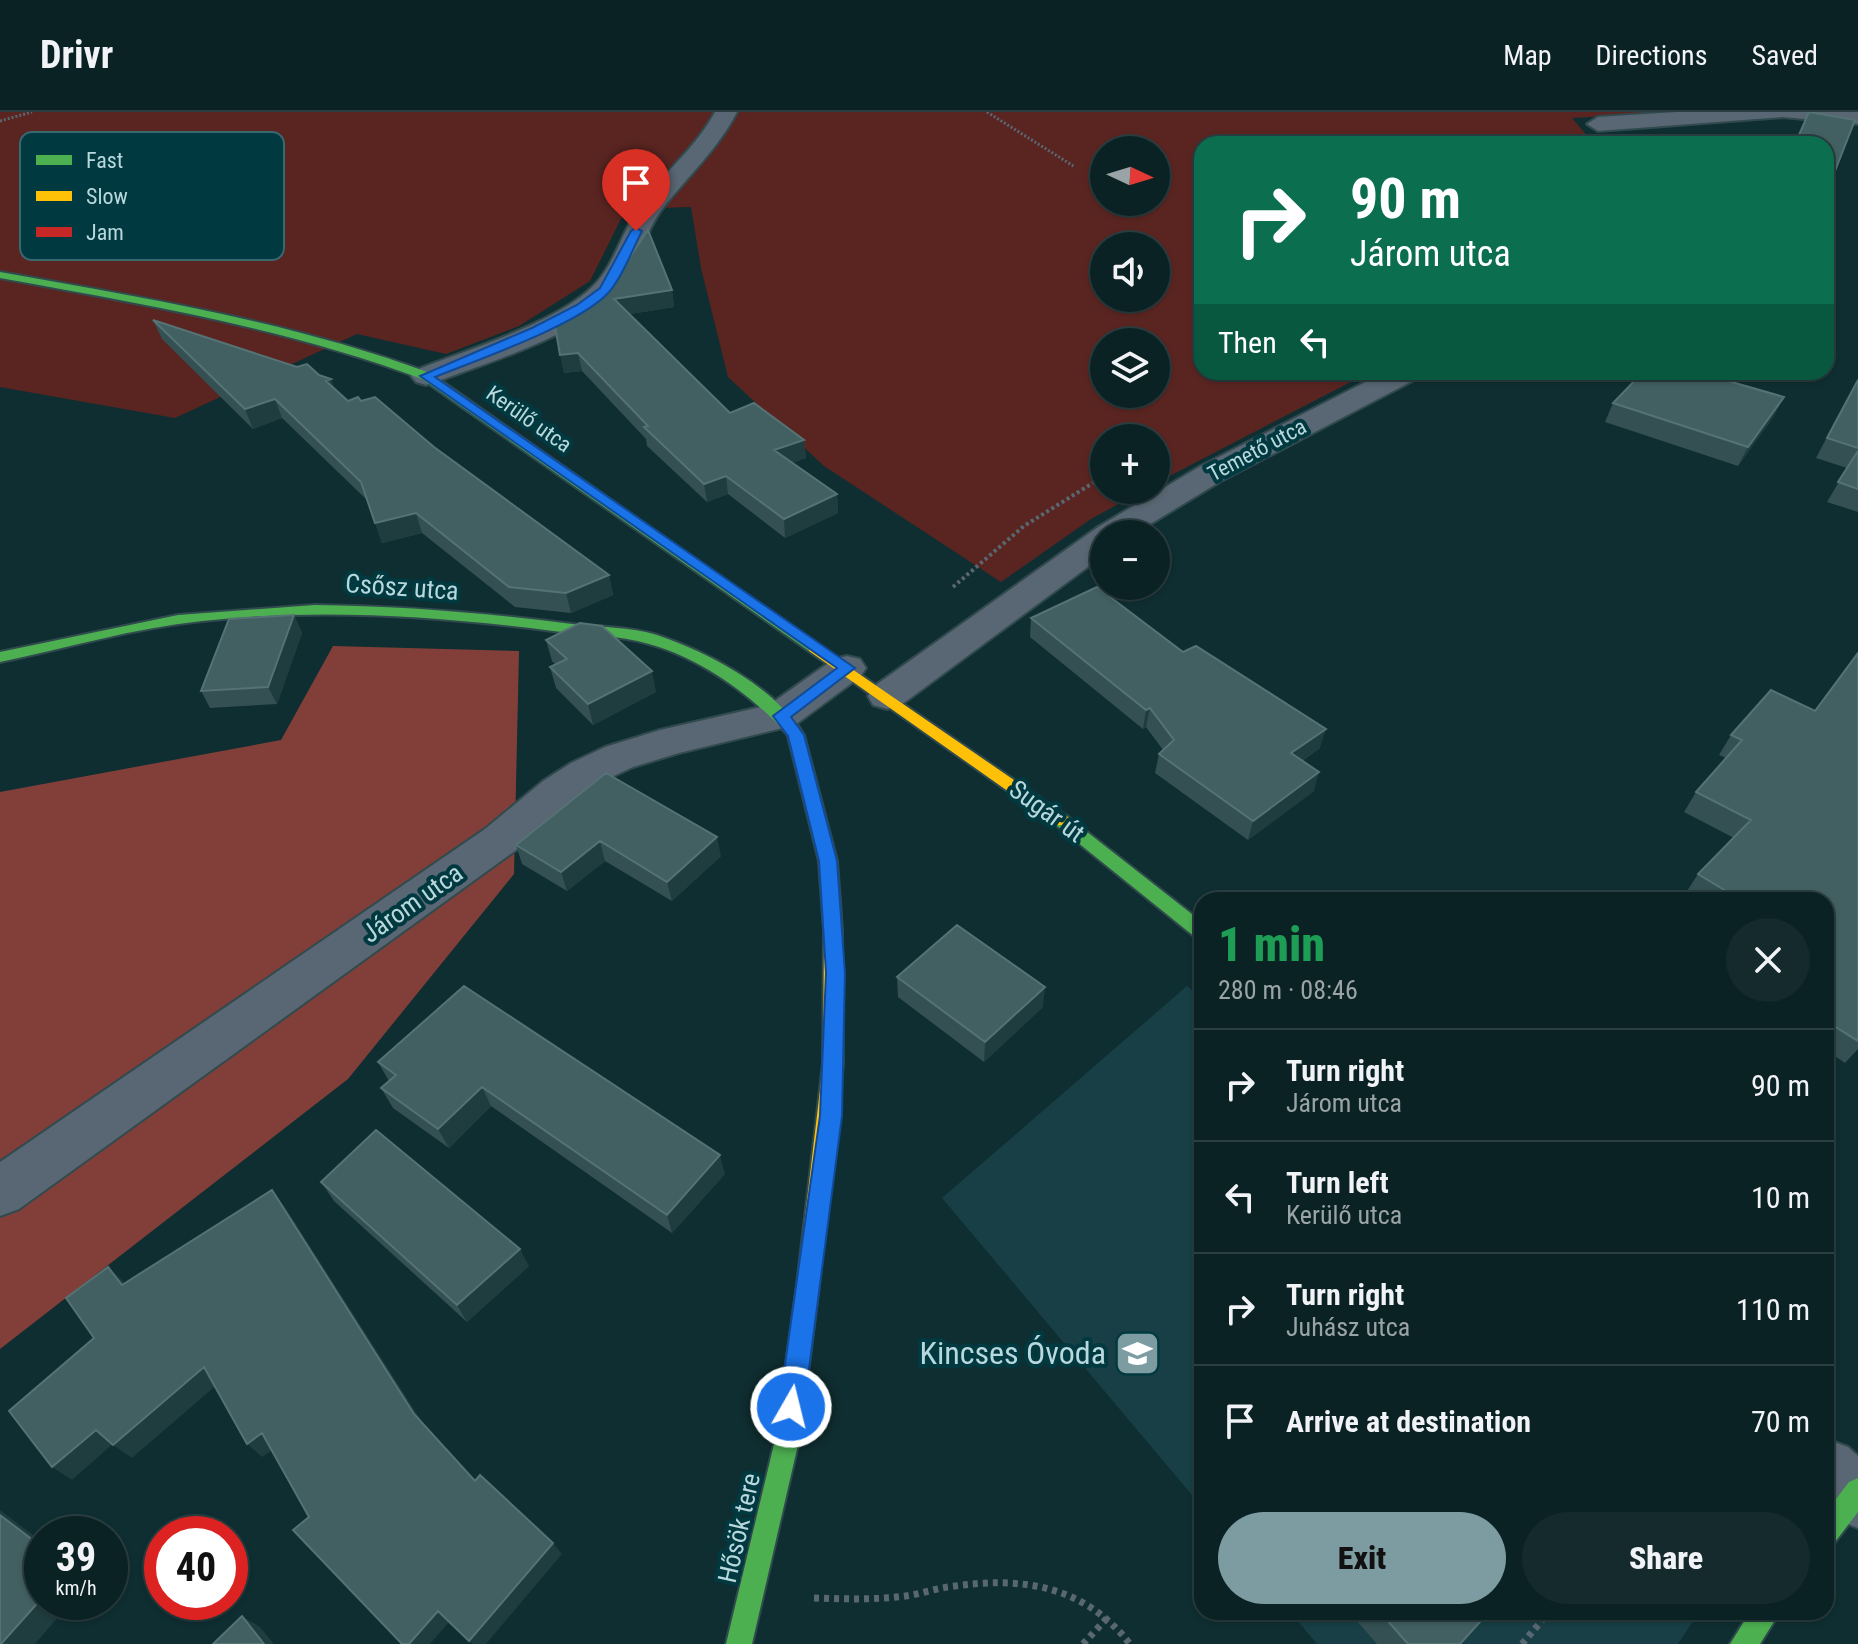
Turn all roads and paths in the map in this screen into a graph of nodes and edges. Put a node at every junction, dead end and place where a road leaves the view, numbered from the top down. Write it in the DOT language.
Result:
graph roads {
  1 [pos="32,112"];
  2 [pos="726,112"];
  3 [pos="987,112"];
  4 [pos="1776,112"];
  5 [pos="1790,112"];
  6 [pos="1858,117"];
  7 [pos="1593,118"];
  8 [pos="0,121"];
  9 [pos="1605,136"];
  10 [pos="1075,167"];
  11 [pos="0,275"];
  12 [pos="426,376"];
  13 [pos="1392,380"];
  14 [pos="1133,520"];
  15 [pos="1090,549"];
  16 [pos="0,657"];
  17 [pos="847,668"];
  18 [pos="887,696"];
  19 [pos="781,716"];
  20 [pos="1194,926"];
  21 [pos="0,1192"];
  22 [pos="750,1597"];
  23 [pos="1109,1616"];
  24 [pos="1542,1620"];
  25 [pos="1761,1620"];
  26 [pos="739,1644"];
  27 [pos="1083,1644"];
  28 [pos="1130,1644"];
  29 [pos="1522,1644"];
  30 [pos="1743,1644"];
  1 -- 8 [label="path"];
  2 -- 12 [label="street"];
  3 -- 10 [label="path"];
  4 -- 7 [label="street"];
  5 -- 6 [label="street"];
  7 -- 9 [label="street"];
  11 -- 12 [label="street, Kerülő utca"];
  12 -- 17 [label="street, Kerülő utca"];
  13 -- 14 [label="street, Temető utca"];
  15 -- 18 [label="street"];
  16 -- 19 [label="street, Csősz utca"];
  17 -- 18 [label="street, Kerülő utca"];
  17 -- 19 [label="street, Járom utca"];
  18 -- 20 [label="street, Sugár út"];
  19 -- 21 [label="street, Járom utca"];
  19 -- 22 [label="street, Hősök tere"];
  22 -- 23 [label="path"];
  22 -- 26 [label="street, Hősök tere"];
  23 -- 27 [label="path"];
  23 -- 28 [label="path"];
  24 -- 29 [label="path"];
  25 -- 30 [label="street"];
}
